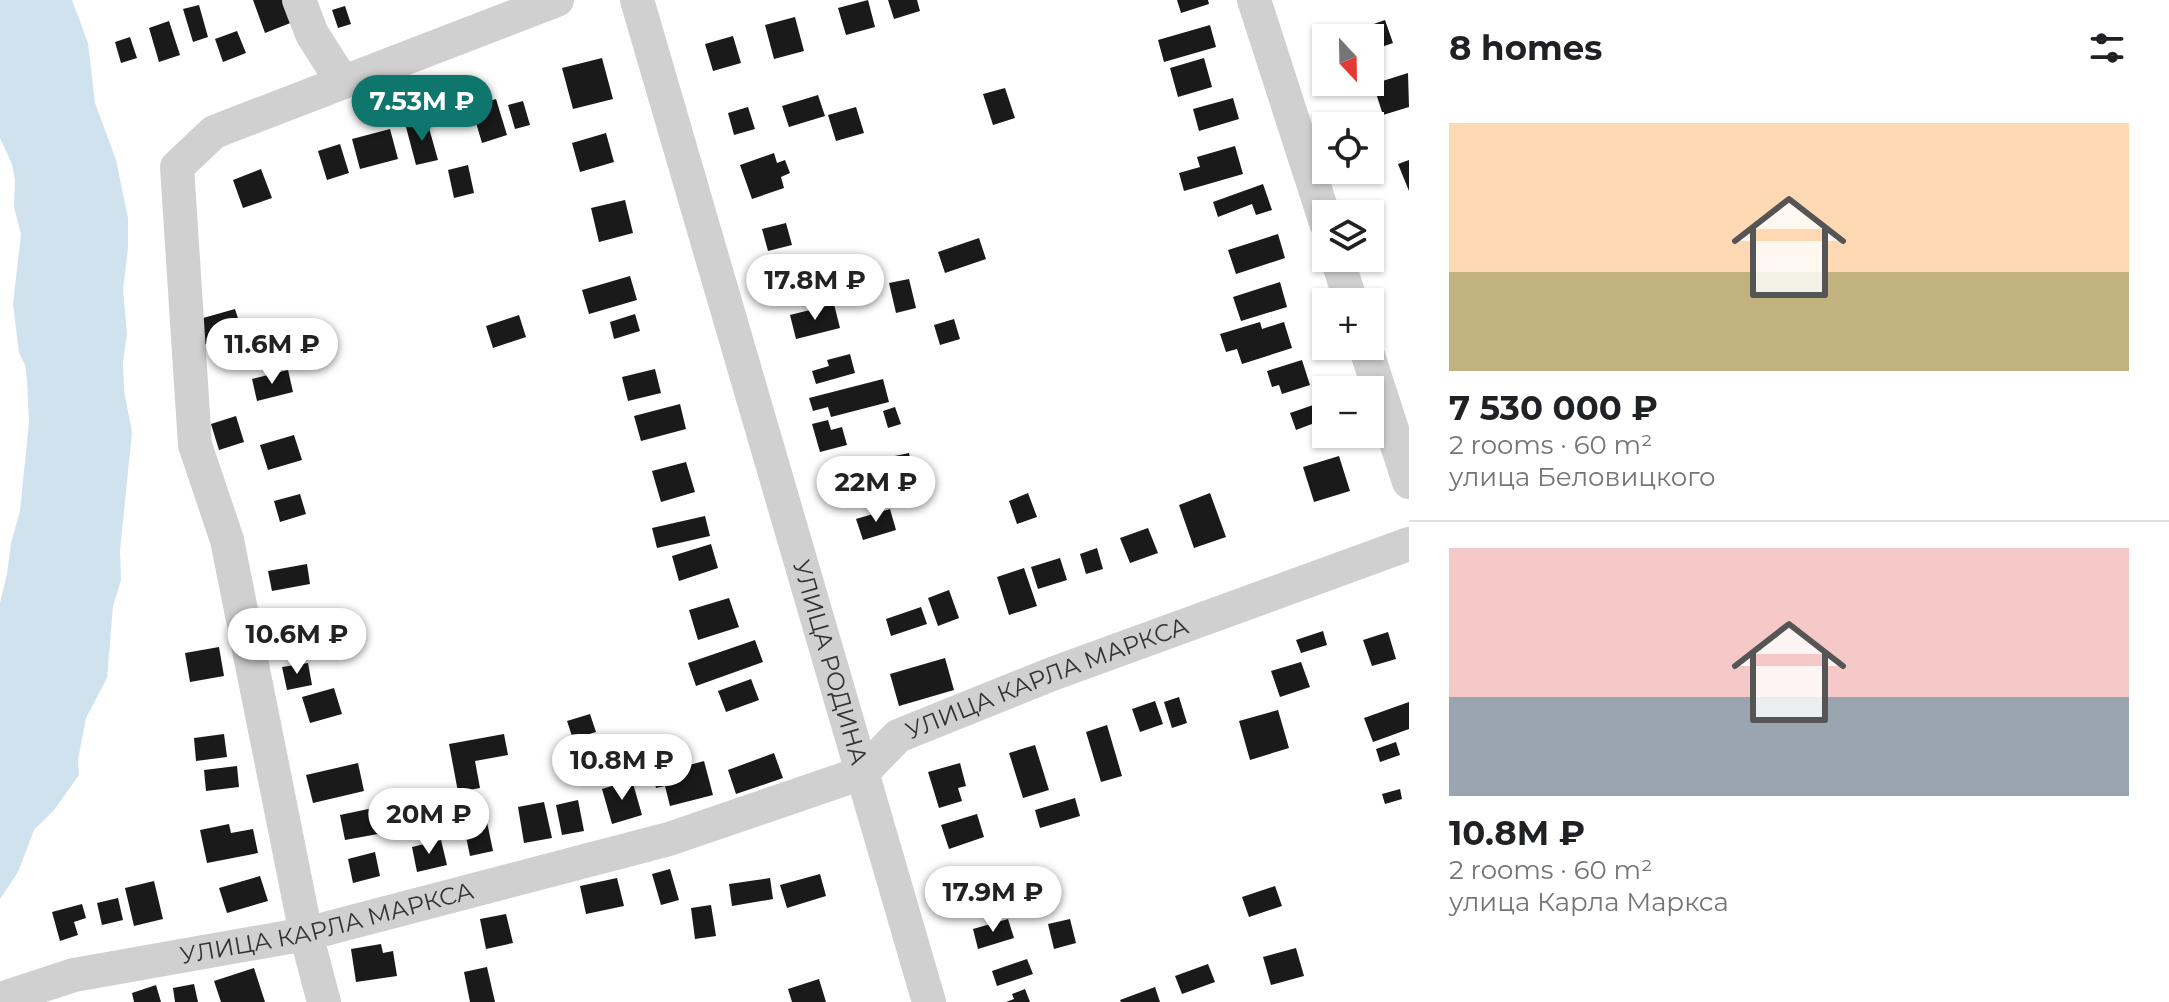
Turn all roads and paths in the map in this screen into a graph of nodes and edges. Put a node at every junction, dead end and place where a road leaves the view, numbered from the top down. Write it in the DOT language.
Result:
graph roads {
  1 [pos="299,0"];
  2 [pos="557,0"];
  3 [pos="637,0"];
  4 [pos="1254,0"];
  5 [pos="342,81"];
  6 [pos="1319,200"];
  7 [pos="1370,360"];
  8 [pos="1409,482"];
  9 [pos="1409,544"];
  10 [pos="862,773"];
  11 [pos="306,934"];
  12 [pos="0,999"];
  13 [pos="324,1002"];
  14 [pos="929,1002"];
  1 -- 5 [label="street"];
  2 -- 5 [label="street"];
  3 -- 10 [label="street, УЛИЦА РОДИНА"];
  4 -- 6 [label="street"];
  5 -- 11 [label="street"];
  7 -- 8 [label="street"];
  9 -- 10 [label="street, УЛИЦА КАРЛА МАРКСА"];
  10 -- 11 [label="street, УЛИЦА КАРЛА МАРКСА"];
  10 -- 14 [label="street, УЛИЦА РОДИНА"];
  11 -- 12 [label="street, УЛИЦА КАРЛА МАРКСА"];
  11 -- 13 [label="street"];
}
